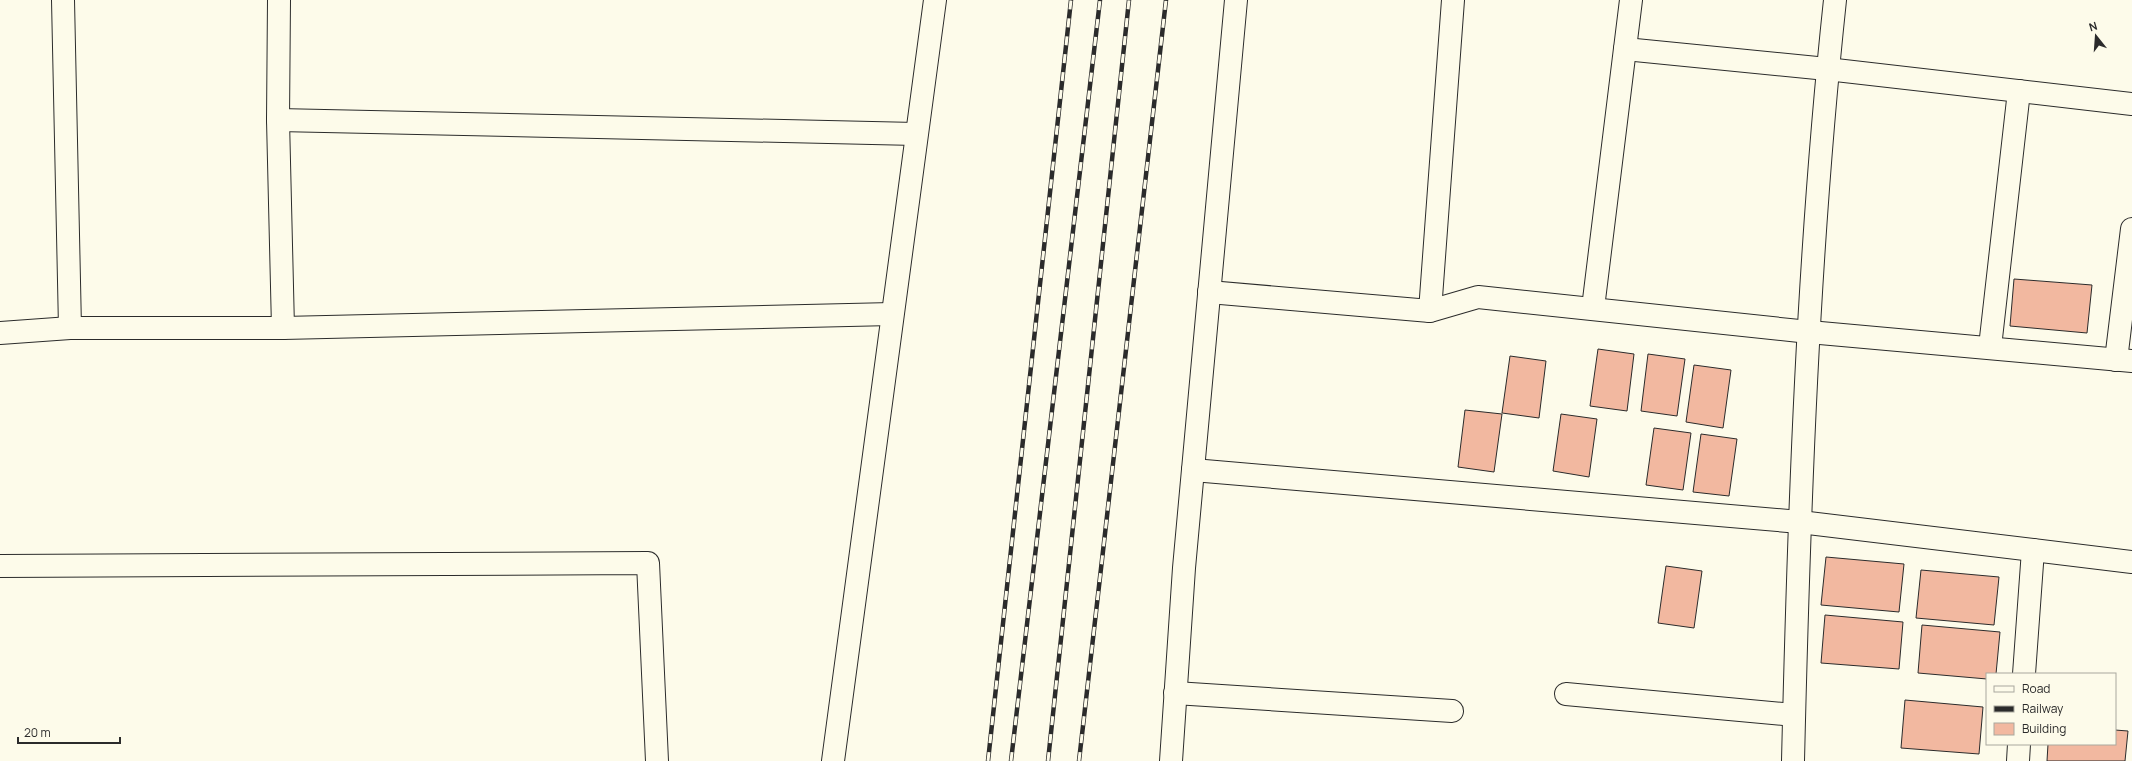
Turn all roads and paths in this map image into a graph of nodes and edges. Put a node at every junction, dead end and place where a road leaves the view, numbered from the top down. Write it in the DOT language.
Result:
graph roads {
  1 [pos="63,0"];
  2 [pos="279,0"];
  3 [pos="935,0"];
  4 [pos="1236,0"];
  5 [pos="1453,0"];
  6 [pos="1631,0"];
  7 [pos="1835,0"];
  8 [pos="1625,49"];
  9 [pos="1828,69"];
  10 [pos="2019,91"];
  11 [pos="2132,104"];
  12 [pos="278,120"];
  13 [pos="916,134"];
  14 [pos="2132,229"];
  15 [pos="1209,292"];
  16 [pos="1593,308"];
  17 [pos="1430,311"];
  18 [pos="892,314"];
  19 [pos="70,328"];
  20 [pos="283,328"];
  21 [pos="1810,332"];
  22 [pos="0,333"];
  23 [pos="1990,347"];
  24 [pos="2124,360"];
  25 [pos="1193,470"];
  26 [pos="1800,522"];
  27 [pos="2033,550"];
  28 [pos="2132,562"];
  29 [pos="0,566"];
  30 [pos="2024,673"];
  31 [pos="1175,693"];
  32 [pos="1566,694"];
  33 [pos="1452,711"];
  34 [pos="1794,715"];
  35 [pos="2019,745"];
  36 [pos="657,761"];
  37 [pos="832,761"];
  38 [pos="1171,761"];
  39 [pos="1793,761"];
  40 [pos="2018,761"];
  1 -- 19 [label="street"];
  2 -- 12 [label="street"];
  3 -- 13 [label="street"];
  4 -- 15 [label="street"];
  5 -- 17 [label="street"];
  6 -- 8 [label="street"];
  7 -- 9 [label="street"];
  8 -- 9 [label="street"];
  8 -- 16 [label="street"];
  9 -- 10 [label="street"];
  9 -- 21 [label="street"];
  10 -- 11 [label="street"];
  10 -- 23 [label="street"];
  12 -- 13 [label="street"];
  12 -- 20 [label="street"];
  13 -- 18 [label="street"];
  14 -- 24 [label="street"];
  15 -- 17 [label="street"];
  15 -- 25 [label="street"];
  16 -- 17 [label="street"];
  16 -- 21 [label="street"];
  18 -- 20 [label="street"];
  18 -- 37 [label="street"];
  19 -- 20 [label="street"];
  19 -- 22 [label="street"];
  21 -- 23 [label="street"];
  21 -- 26 [label="street"];
  23 -- 24 [label="street"];
  25 -- 26 [label="street"];
  25 -- 31 [label="street"];
  26 -- 27 [label="street"];
  26 -- 34 [label="street"];
  27 -- 28 [label="street"];
  27 -- 30 [label="street"];
  29 -- 36 [label="street"];
  31 -- 33 [label="street"];
  31 -- 38 [label="street"];
  32 -- 34 [label="street"];
  34 -- 39 [label="street"];
  35 -- 40 [label="street"];
}
